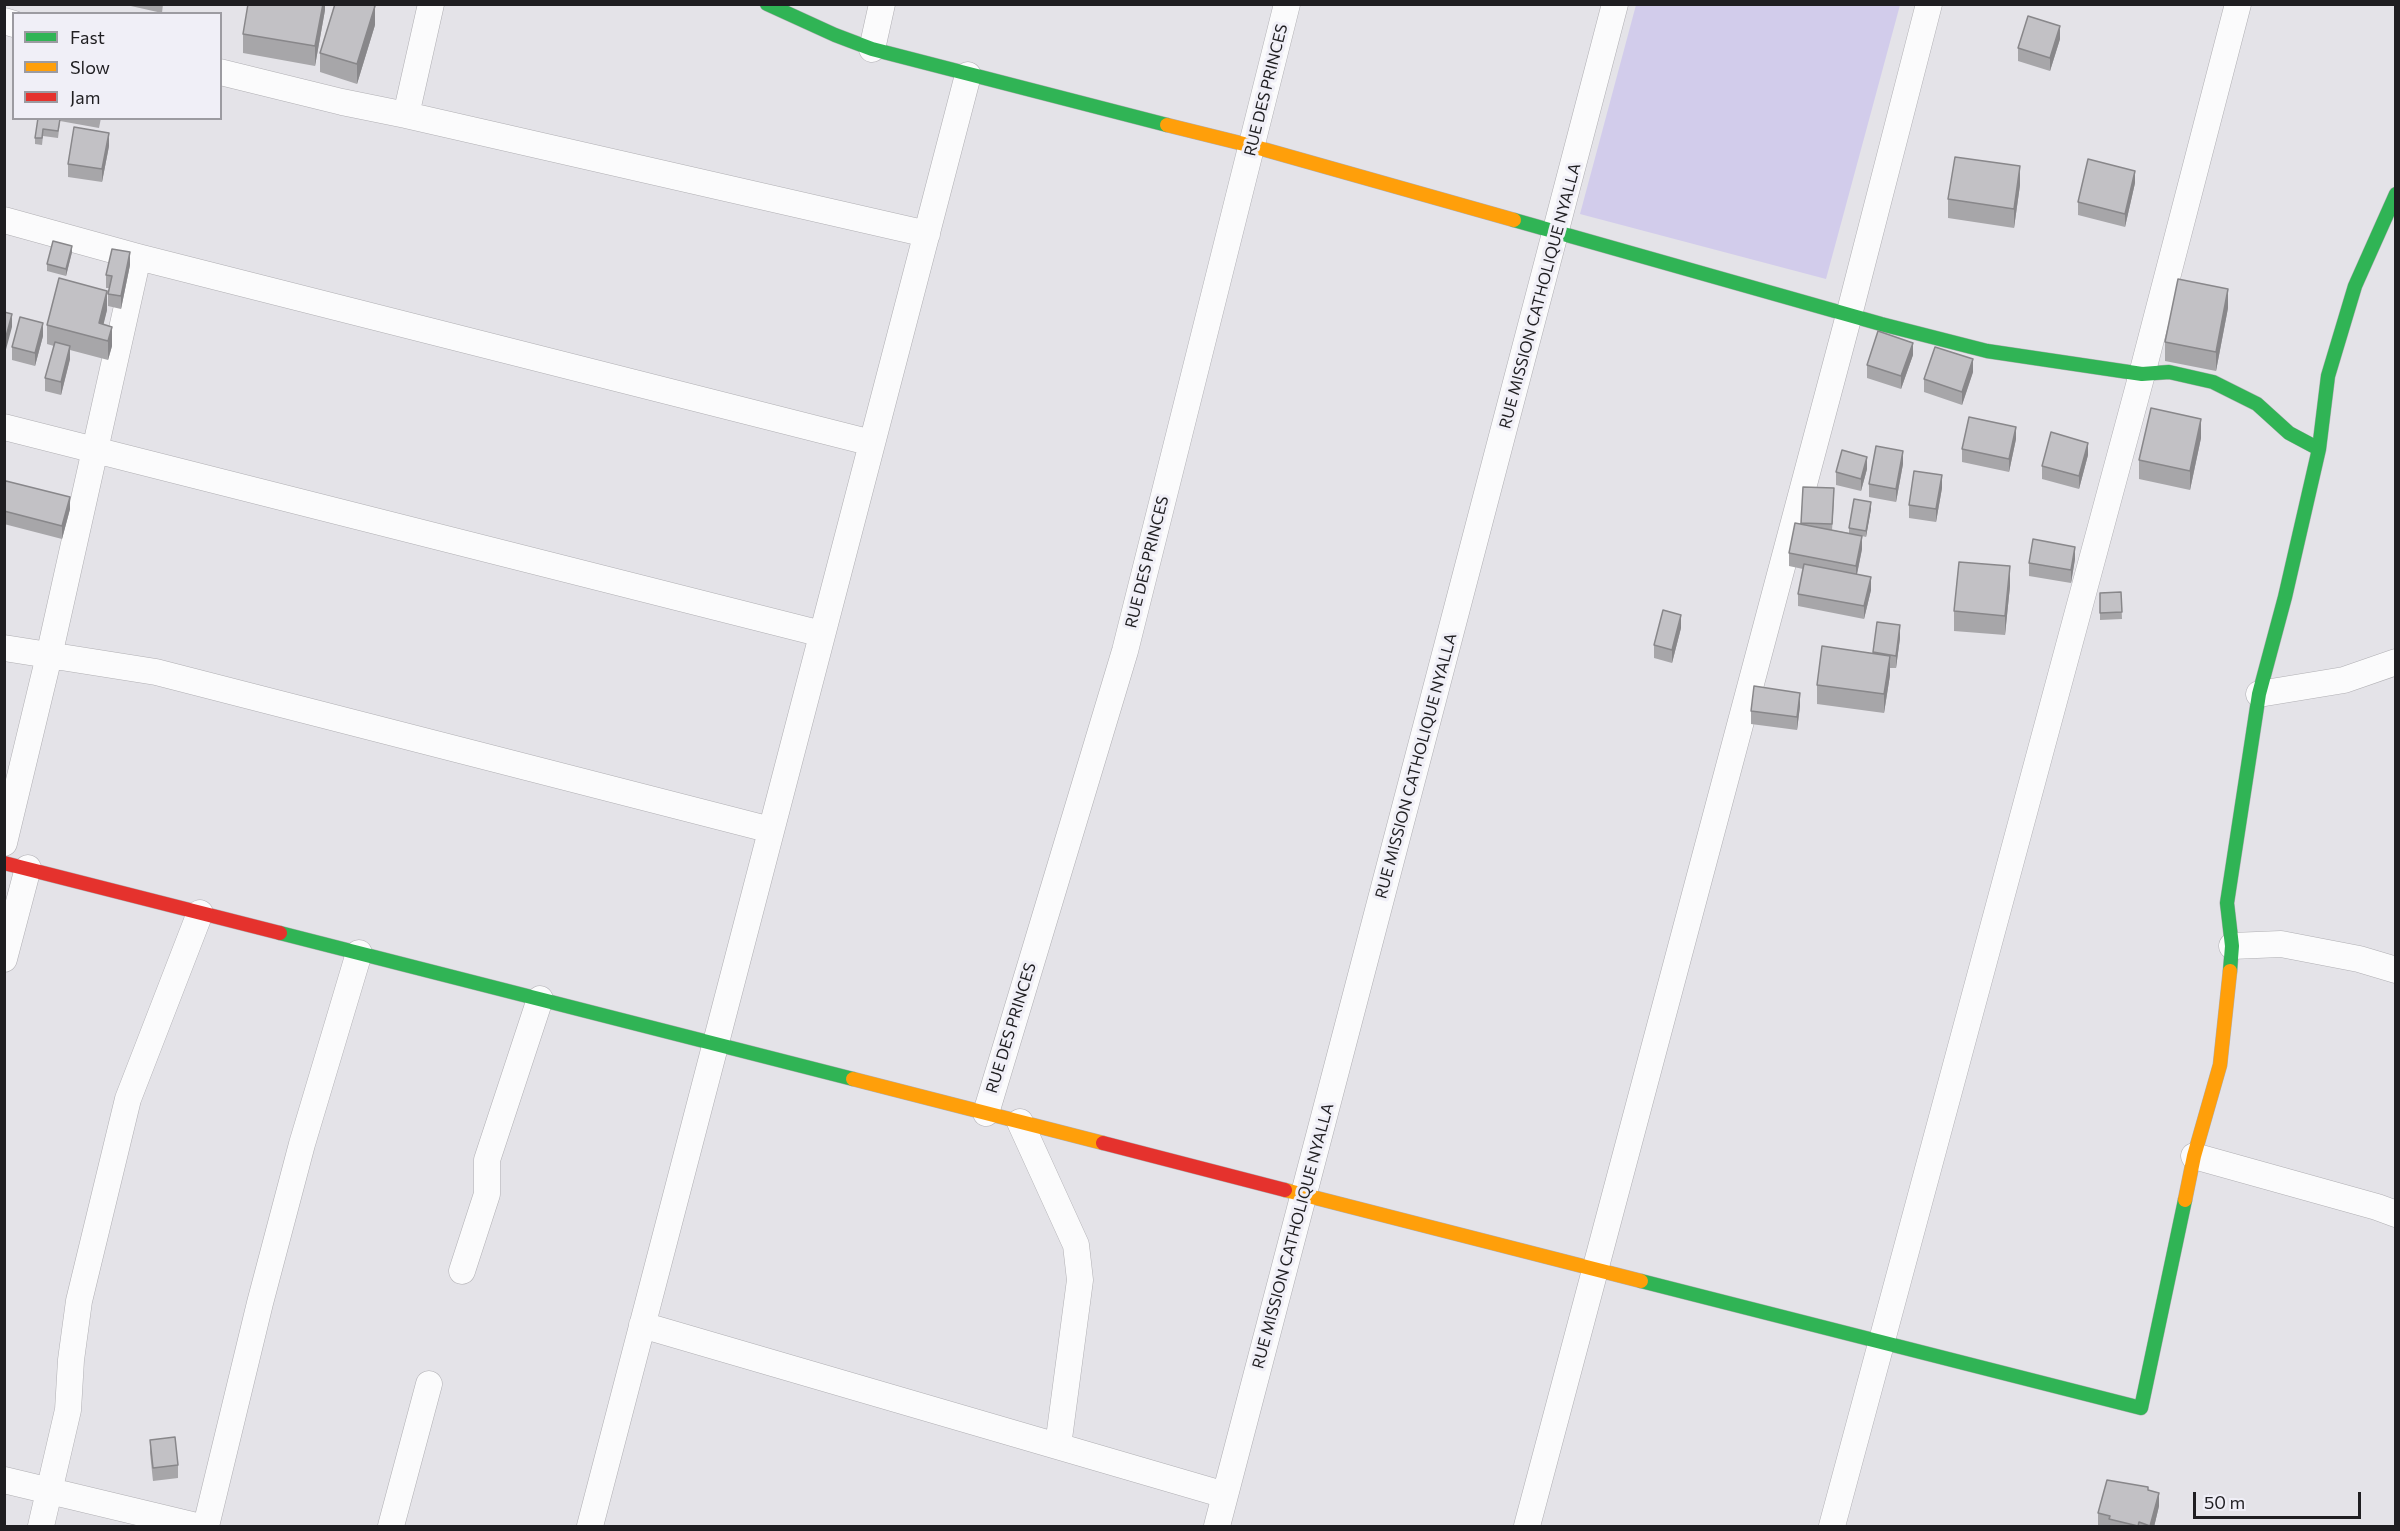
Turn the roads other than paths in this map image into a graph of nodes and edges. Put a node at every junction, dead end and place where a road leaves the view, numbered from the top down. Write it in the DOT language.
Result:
graph roads {
  1 [pos="431,4"];
  2 [pos="767,4"];
  3 [pos="882,4"];
  4 [pos="1287,4"];
  5 [pos="1615,4"];
  6 [pos="1929,4"];
  7 [pos="2238,4"];
  8 [pos="872,48"];
  9 [pos="222,72"];
  10 [pos="968,75"];
  11 [pos="406,115"];
  12 [pos="1252,146"];
  13 [pos="2396,194"];
  14 [pos="4,220"];
  15 [pos="1557,231"];
  16 [pos="927,234"];
  17 [pos="138,256"];
  18 [pos="1849,315"];
  19 [pos="2142,374"];
  20 [pos="4,427"];
  21 [pos="872,443"];
  22 [pos="94,449"];
  23 [pos="2319,449"];
  24 [pos="822,634"];
  25 [pos="4,648"];
  26 [pos="49,656"];
  27 [pos="2396,662"];
  28 [pos="2259,694"];
  29 [pos="771,830"];
  30 [pos="4,843"];
  31 [pos="16,866"];
  32 [pos="200,912"];
  33 [pos="2232,946"];
  34 [pos="359,953"];
  35 [pos="4,959"];
  36 [pos="2396,970"];
  37 [pos="540,999"];
  38 [pos="716,1044"];
  39 [pos="986,1113"];
  40 [pos="1020,1122"];
  41 [pos="2194,1156"];
  42 [pos="1303,1194"];
  43 [pos="2396,1214"];
  44 [pos="1595,1269"];
  45 [pos="462,1271"];
  46 [pos="642,1325"];
  47 [pos="1881,1342"];
  48 [pos="429,1384"];
  49 [pos="1058,1446"];
  50 [pos="4,1480"];
  51 [pos="50,1491"];
  52 [pos="1225,1496"];
  53 [pos="41,1527"];
  54 [pos="196,1527"];
  55 [pos="206,1527"];
  56 [pos="390,1527"];
  57 [pos="590,1527"];
  58 [pos="1217,1527"];
  59 [pos="1527,1527"];
  60 [pos="1832,1527"];
  1 -- 11 [label="street"];
  2 -- 8 [label="street"];
  3 -- 8 [label="street"];
  4 -- 12 [label="street, RUE DES PRINCES"];
  5 -- 15 [label="street, RUE MISSION CATHOLIQUE NYALLA"];
  6 -- 18 [label="street"];
  7 -- 19 [label="street"];
  8 -- 10 [label="street"];
  9 -- 11 [label="street"];
  10 -- 12 [label="street"];
  10 -- 16 [label="street"];
  11 -- 16 [label="street"];
  12 -- 15 [label="street"];
  12 -- 39 [label="street, RUE DES PRINCES"];
  13 -- 23 [label="street"];
  14 -- 17 [label="street"];
  15 -- 18 [label="street"];
  15 -- 42 [label="street, RUE MISSION CATHOLIQUE NYALLA"];
  16 -- 21 [label="street"];
  17 -- 21 [label="street"];
  17 -- 22 [label="street"];
  18 -- 19 [label="street"];
  18 -- 44 [label="street"];
  19 -- 23 [label="street"];
  19 -- 47 [label="street"];
  20 -- 22 [label="street"];
  21 -- 24 [label="street"];
  22 -- 24 [label="street"];
  22 -- 26 [label="street"];
  23 -- 28 [label="street"];
  24 -- 29 [label="street"];
  25 -- 26 [label="street"];
  26 -- 29 [label="street"];
  26 -- 30 [label="street"];
  27 -- 28 [label="street"];
  28 -- 33 [label="street"];
  29 -- 38 [label="street"];
  31 -- 32 [label="street"];
  31 -- 35 [label="street"];
  32 -- 34 [label="street"];
  32 -- 51 [label="street"];
  33 -- 36 [label="street"];
  33 -- 41 [label="street"];
  34 -- 37 [label="street"];
  34 -- 55 [label="street"];
  37 -- 38 [label="street"];
  37 -- 45 [label="street"];
  38 -- 39 [label="street"];
  38 -- 46 [label="street"];
  39 -- 40 [label="street"];
  40 -- 42 [label="street"];
  40 -- 49 [label="street"];
  41 -- 43 [label="street"];
  41 -- 47 [label="street"];
  42 -- 44 [label="street"];
  42 -- 52 [label="street, RUE MISSION CATHOLIQUE NYALLA"];
  44 -- 47 [label="street"];
  44 -- 59 [label="street"];
  46 -- 49 [label="street"];
  46 -- 57 [label="street"];
  47 -- 60 [label="street"];
  48 -- 56 [label="street"];
  49 -- 52 [label="street"];
  50 -- 51 [label="street"];
  51 -- 53 [label="street"];
  51 -- 54 [label="street"];
  52 -- 58 [label="street, RUE MISSION CATHOLIQUE NYALLA"];
}
